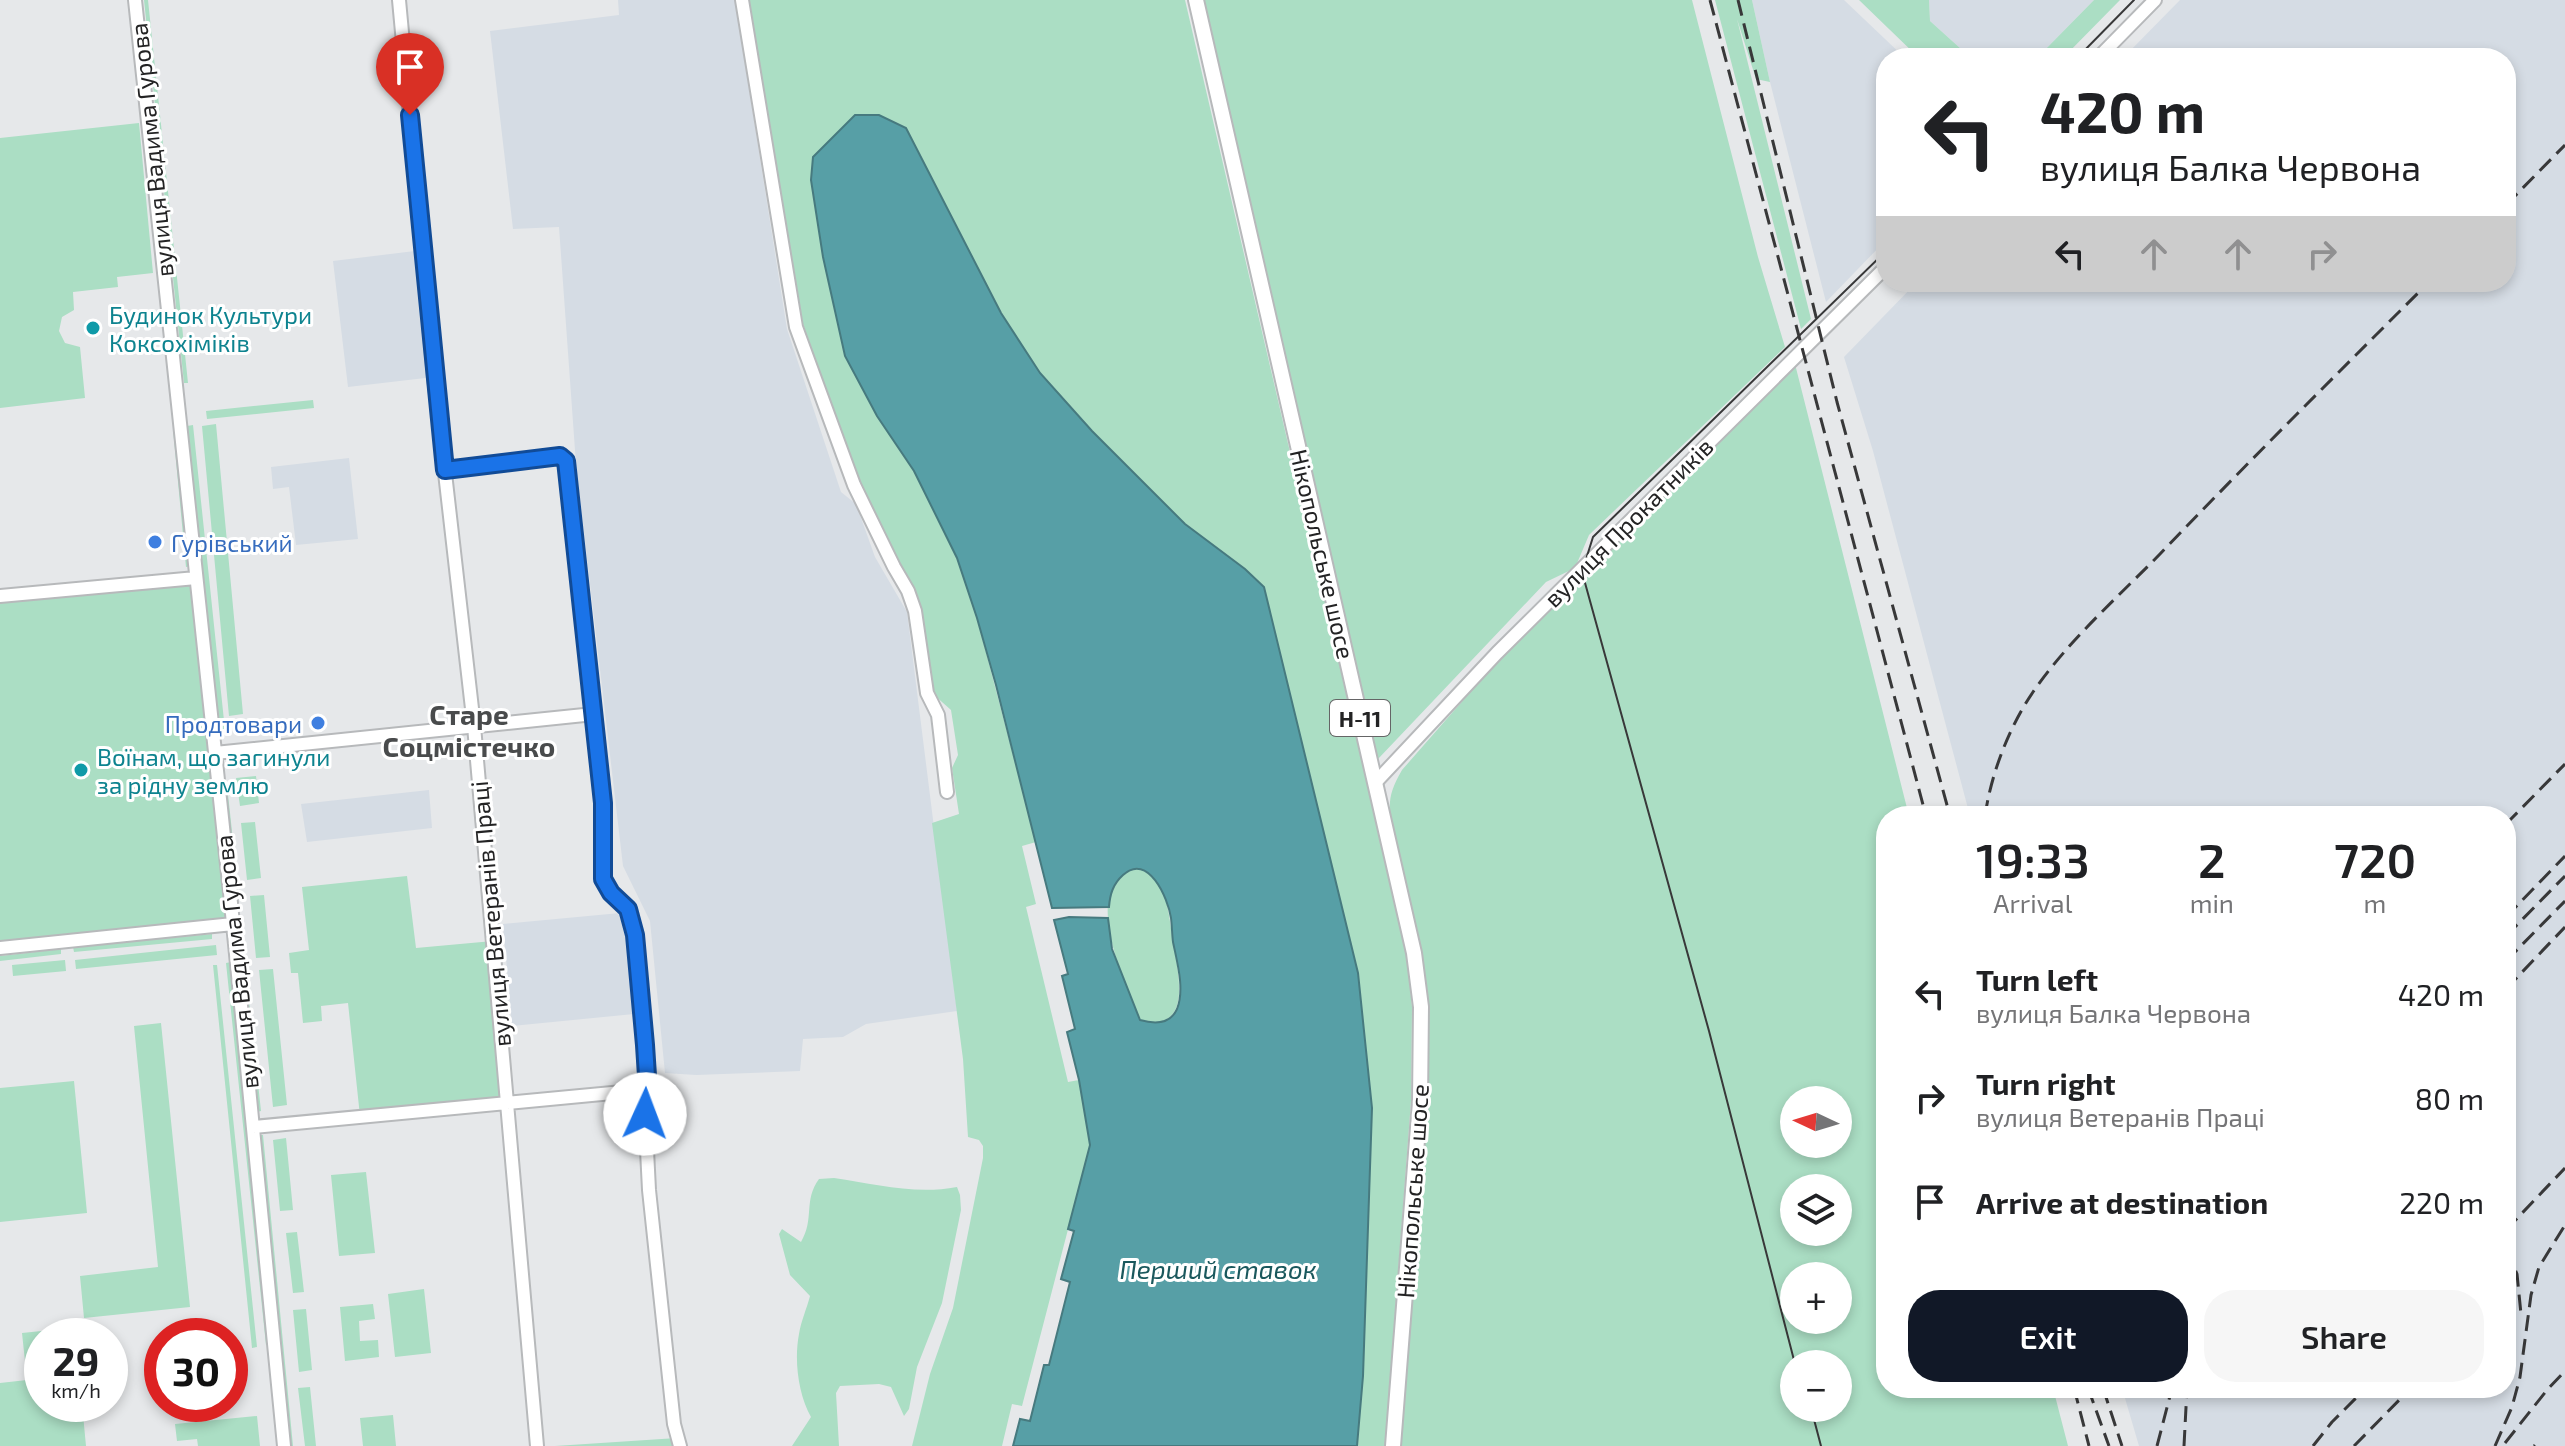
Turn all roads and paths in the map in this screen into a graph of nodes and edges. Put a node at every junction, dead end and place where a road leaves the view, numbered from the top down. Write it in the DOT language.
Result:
graph roads {
  1 [pos="135,0"];
  2 [pos="399,0"];
  3 [pos="742,0"];
  4 [pos="1196,0"];
  5 [pos="2155,0"];
  6 [pos="2108,48"];
  7 [pos="1876,277"];
  8 [pos="445,470"];
  9 [pos="196,578"];
  10 [pos="0,596"];
  11 [pos="594,714"];
  12 [pos="474,726"];
  13 [pos="215,753"];
  14 [pos="1375,783"];
  15 [pos="947,792"];
  16 [pos="233,924"];
  17 [pos="0,948"];
  18 [pos="644,1090"];
  19 [pos="507,1103"];
  20 [pos="253,1127"];
  21 [pos="284,1446"];
  22 [pos="537,1446"];
  23 [pos="680,1446"];
  24 [pos="1393,1446"];
  1 -- 9 [label="street, вулиця Вадима Гурова"];
  2 -- 8 [label="street, вулиця Ветеранів Праці"];
  3 -- 15 [label="street"];
  4 -- 14 [label="main road, Нікопольське шосе / Н-11"];
  5 -- 6 [label="street"];
  7 -- 14 [label="street, вулиця Прокатників"];
  8 -- 11 [label="street"];
  8 -- 12 [label="street, вулиця Ветеранів Праці"];
  9 -- 10 [label="street"];
  9 -- 13 [label="street, вулиця Вадима Гурова"];
  11 -- 12 [label="street"];
  11 -- 18 [label="street"];
  12 -- 13 [label="street"];
  12 -- 19 [label="street, вулиця Ветеранів Праці"];
  13 -- 16 [label="street, вулиця Вадима Гурова"];
  14 -- 24 [label="main road, Нікопольське шосе / Н-11"];
  16 -- 17 [label="street"];
  16 -- 20 [label="street, вулиця Вадима Гурова"];
  18 -- 19 [label="street"];
  18 -- 23 [label="street"];
  19 -- 20 [label="street"];
  19 -- 22 [label="street, вулиця Ветеранів Праці"];
  20 -- 21 [label="street, вулиця Вадима Гурова"];
}
